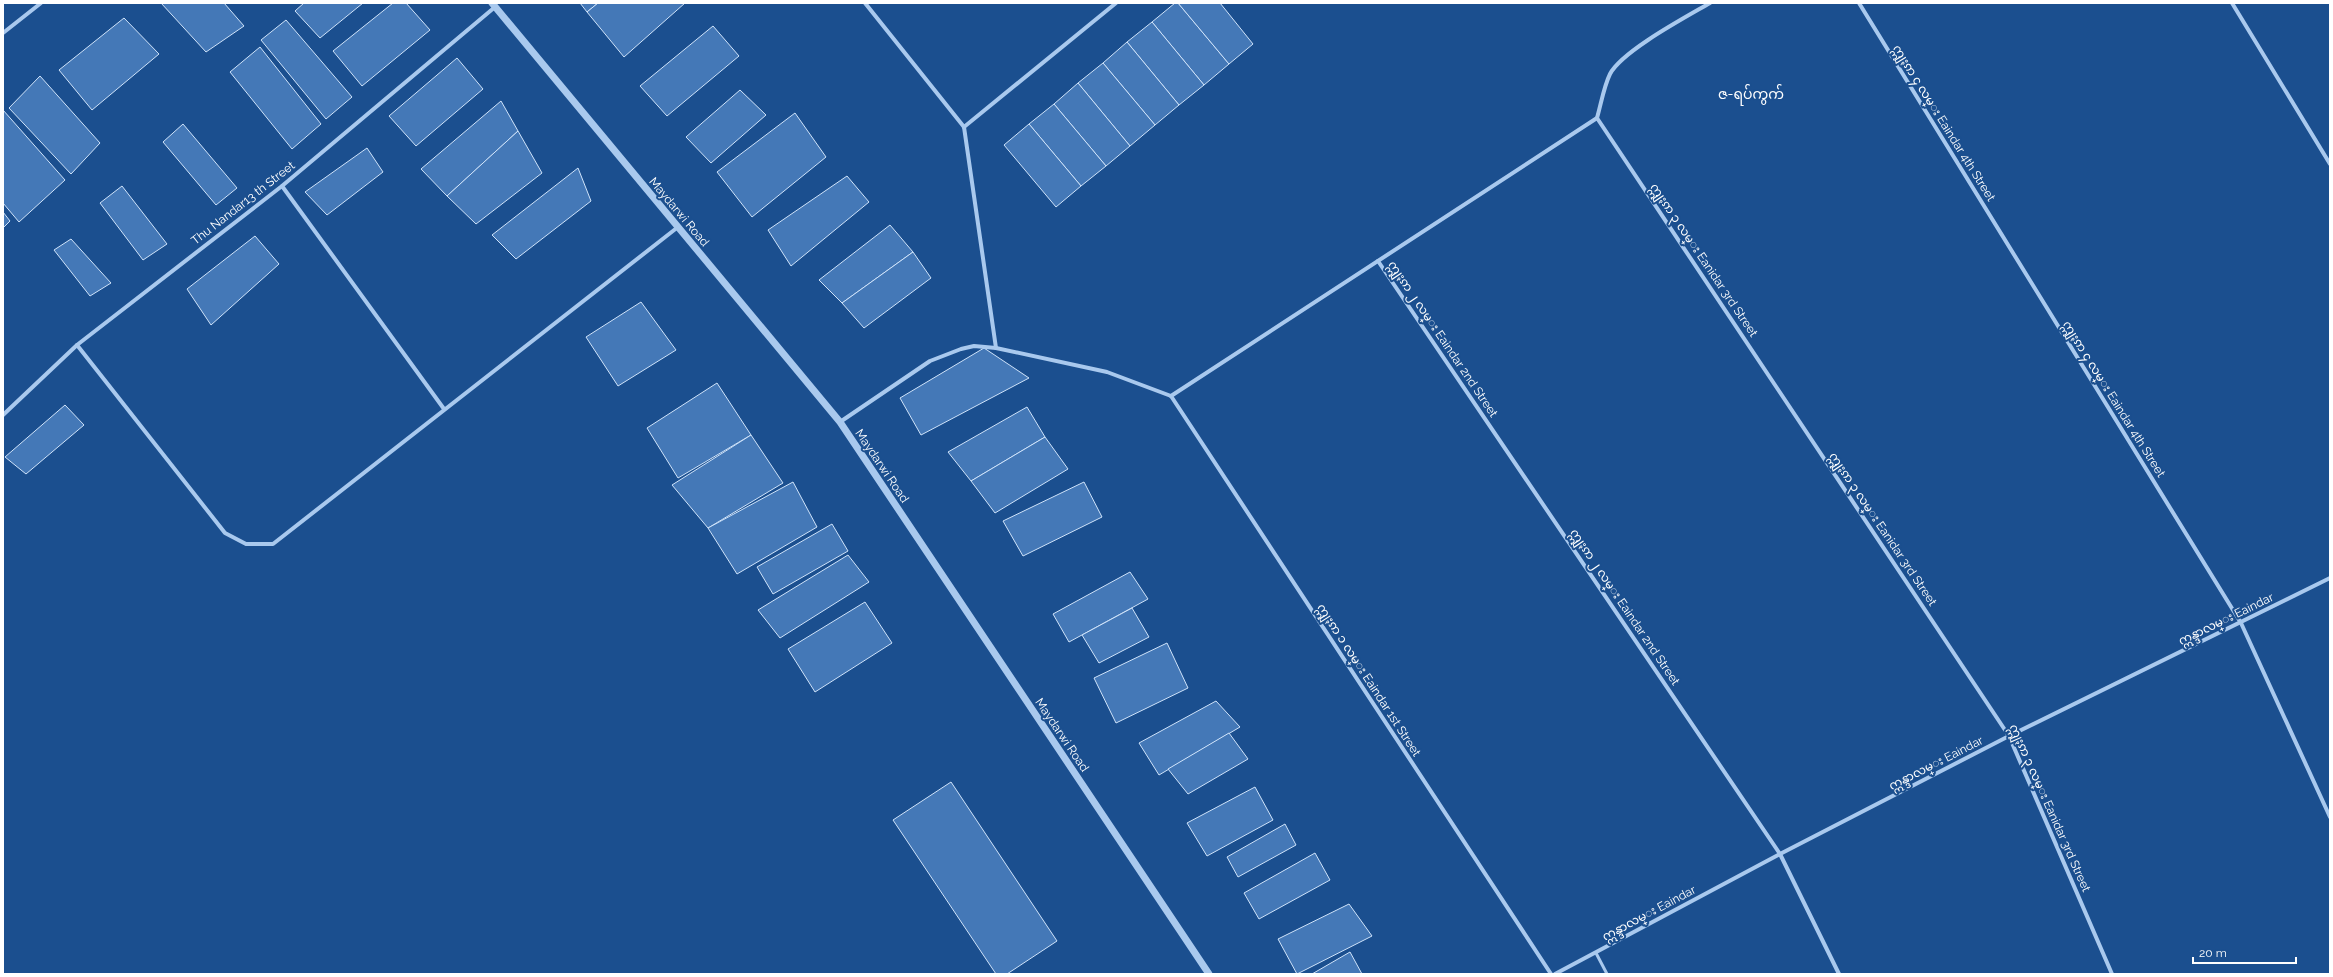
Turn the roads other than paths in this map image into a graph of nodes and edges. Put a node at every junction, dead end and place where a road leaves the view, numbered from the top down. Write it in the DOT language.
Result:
graph roads {
  1 [pos="41,3"];
  2 [pos="865,3"];
  3 [pos="1116,3"];
  4 [pos="1710,3"];
  5 [pos="1859,3"];
  6 [pos="2232,3"];
  7 [pos="494,5"];
  8 [pos="3,33"];
  9 [pos="1597,118"];
  10 [pos="964,127"];
  11 [pos="2330,164"];
  12 [pos="282,186"];
  13 [pos="678,227"];
  14 [pos="1378,261"];
  15 [pos="77,345"];
  16 [pos="996,348"];
  17 [pos="1170,396"];
  18 [pos="444,409"];
  19 [pos="3,416"];
  20 [pos="840,422"];
  21 [pos="2330,578"];
  22 [pos="2241,624"];
  23 [pos="2009,736"];
  24 [pos="2330,817"];
  25 [pos="1780,854"];
  26 [pos="1596,952"];
  27 [pos="1209,974"];
  28 [pos="1552,974"];
  29 [pos="1555,974"];
  30 [pos="1607,974"];
  31 [pos="1839,974"];
  32 [pos="2112,974"];
  1 -- 8 [label="street"];
  2 -- 10 [label="street"];
  3 -- 10 [label="street"];
  4 -- 9 [label="street"];
  5 -- 22 [label="street, ဣျႏၵာ ၄ လမ္း Eaindar 4th Street"];
  6 -- 11 [label="street"];
  7 -- 12 [label="street, Thu Nandar13 th Street"];
  7 -- 13 [label="street, Maydarwi Road"];
  9 -- 14 [label="street"];
  9 -- 23 [label="street, ဣျႏၵာ ၃ လမ္း Eanidar 3rd Street"];
  10 -- 16 [label="street"];
  12 -- 15 [label="street, Thu Nandar13 th Street"];
  12 -- 18 [label="street"];
  13 -- 18 [label="street"];
  13 -- 20 [label="street, Maydarwi Road"];
  14 -- 17 [label="street"];
  14 -- 25 [label="street, ဣျႏၵာ ၂ လမ္း Eaindar 2nd Street"];
  15 -- 18 [label="street"];
  15 -- 19 [label="street, Thu Nandar13 th Street"];
  16 -- 17 [label="street"];
  16 -- 20 [label="street"];
  17 -- 28 [label="street, ဣျႏၵာ ၁ လမ္း Eaindar 1st Street"];
  20 -- 27 [label="street, Maydarwi Road"];
  21 -- 22 [label="street, ဣန္ဒာလမ္း Eaindar"];
  22 -- 23 [label="street, ဣန္ဒာလမ္း Eaindar"];
  22 -- 24 [label="street, ဣျႏၵာ ၄ လမ္း Eaindar 4th Street"];
  23 -- 25 [label="street, ဣန္ဒာလမ္း Eaindar"];
  23 -- 32 [label="street, ဣျႏၵာ ၃ လမ္း Eanidar 3rd Street"];
  25 -- 26 [label="street, ဣန္ဒာလမ္း Eaindar"];
  25 -- 31 [label="street, ဣျႏၵာ ၂ လမ္း Eaindar 2nd Street"];
  26 -- 29 [label="street, ဣန္ဒာလမ္း Eaindar"];
  26 -- 30 [label="lane"];
}
